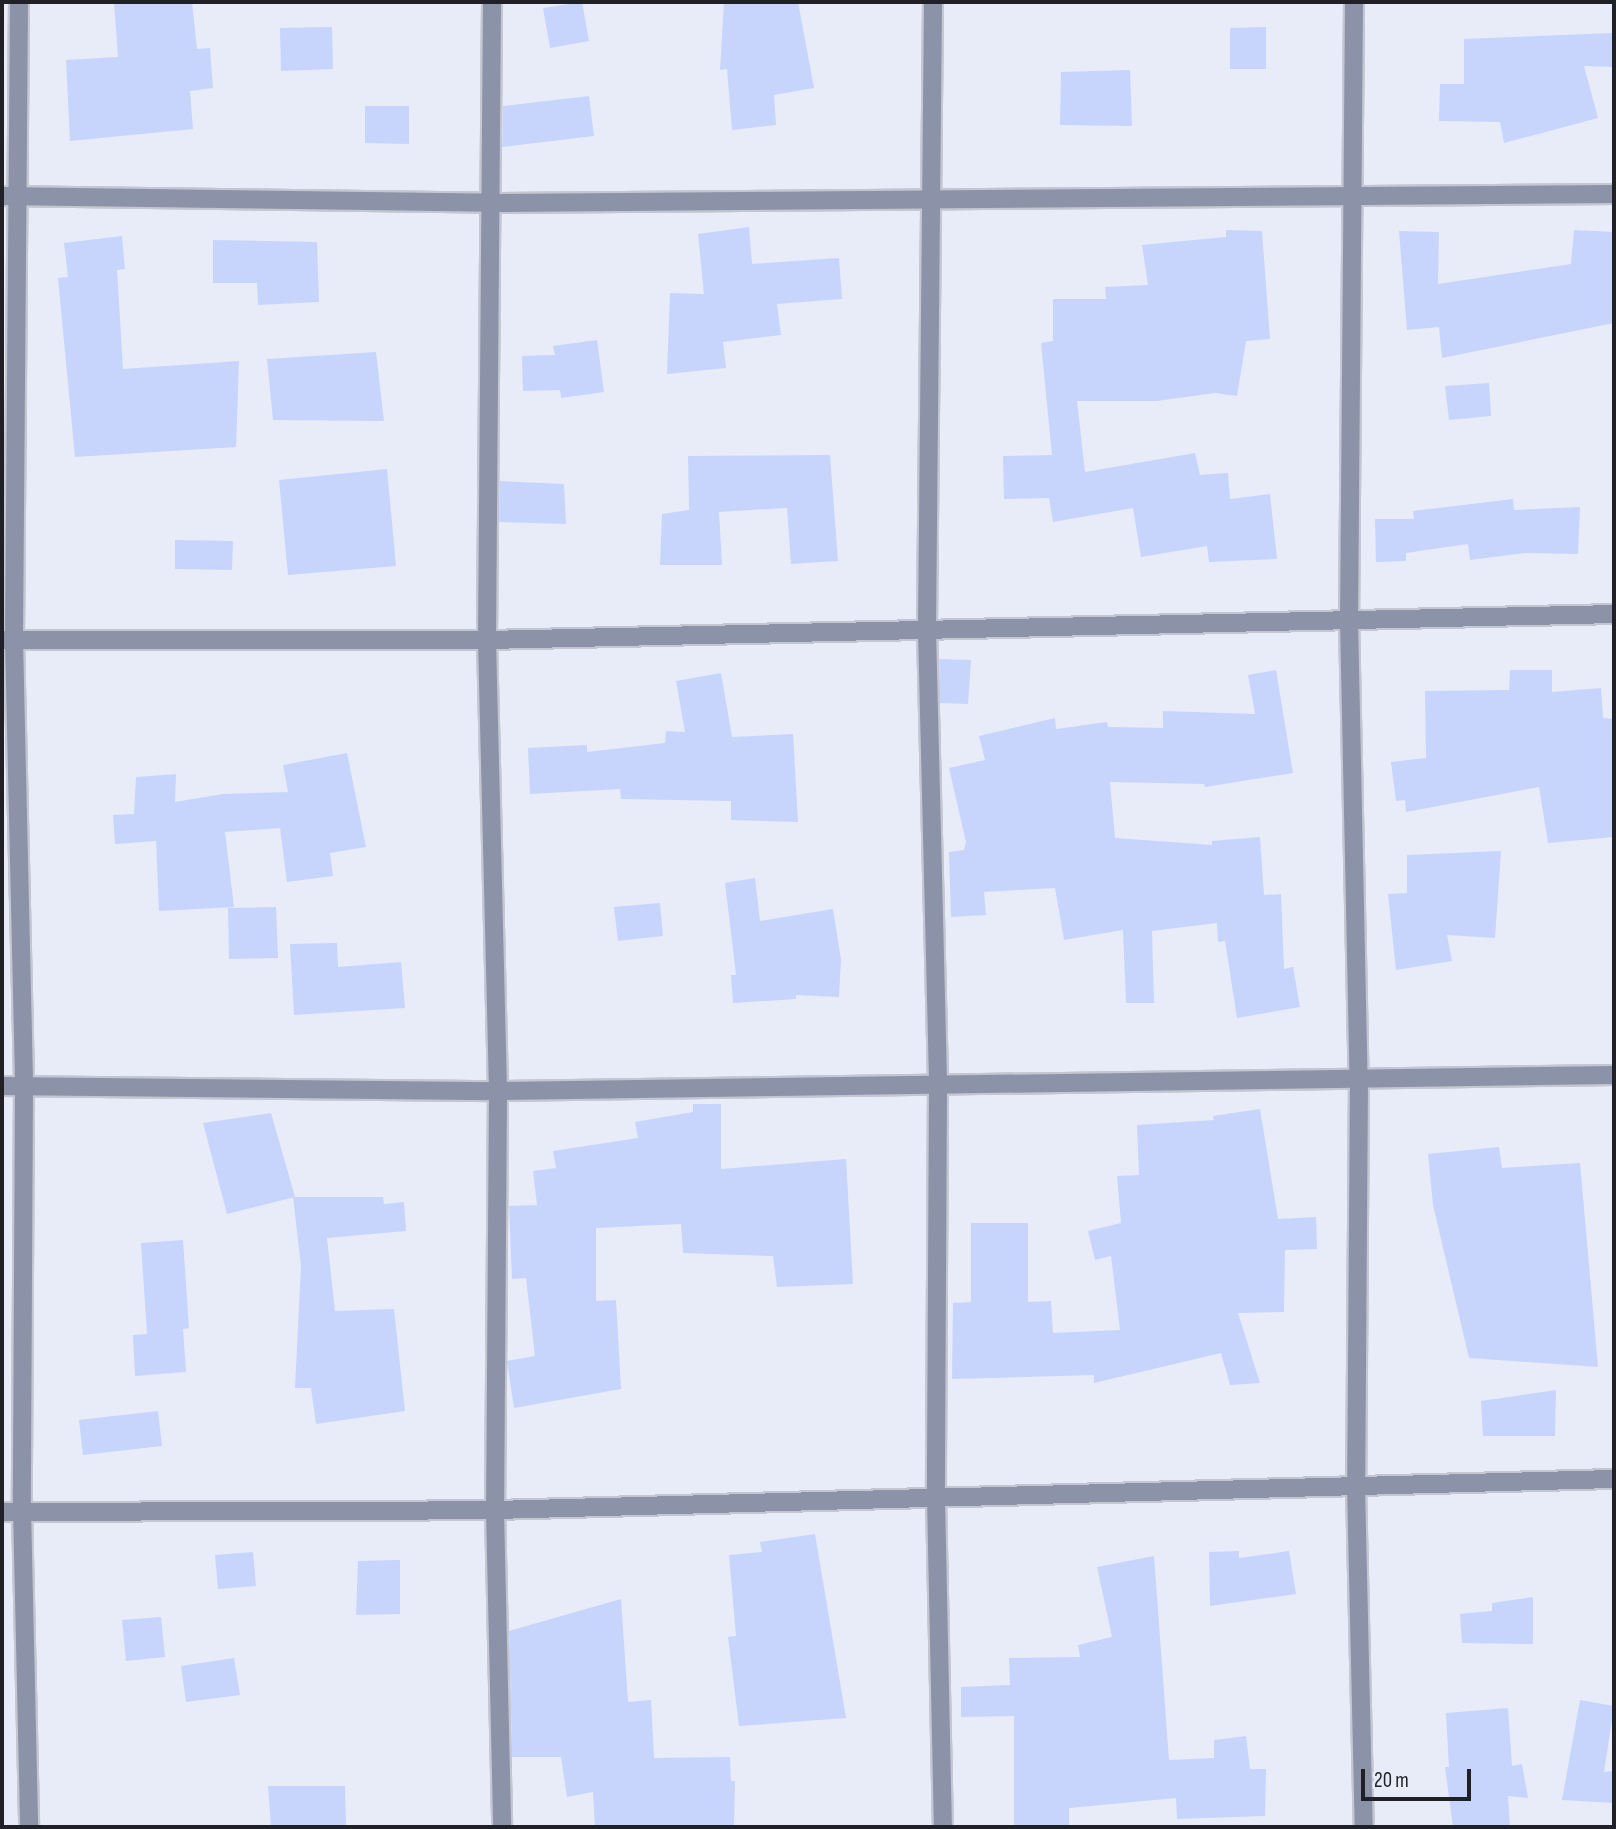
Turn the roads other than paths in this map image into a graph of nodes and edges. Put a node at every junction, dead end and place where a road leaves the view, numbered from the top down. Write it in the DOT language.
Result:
graph roads {
  1 [pos="19,2"];
  2 [pos="492,2"];
  3 [pos="933,2"];
  4 [pos="1354,2"];
  5 [pos="1614,194"];
  6 [pos="20,195"];
  7 [pos="2,196"];
  8 [pos="1355,196"];
  9 [pos="935,199"];
  10 [pos="494,203"];
  11 [pos="1614,614"];
  12 [pos="1349,620"];
  13 [pos="927,630"];
  14 [pos="8,640"];
  15 [pos="487,640"];
  16 [pos="1614,1075"];
  17 [pos="1359,1079"];
  18 [pos="938,1085"];
  19 [pos="2,1086"];
  20 [pos="24,1086"];
  21 [pos="498,1091"];
  22 [pos="1614,1479"];
  23 [pos="1356,1486"];
  24 [pos="936,1498"];
  25 [pos="22,1510"];
  26 [pos="495,1510"];
  27 [pos="2,1512"];
  28 [pos="29,1827"];
  29 [pos="502,1827"];
  30 [pos="943,1827"];
  31 [pos="1364,1827"];
  1 -- 6 [label="street"];
  2 -- 10 [label="street"];
  3 -- 9 [label="street"];
  4 -- 8 [label="street"];
  5 -- 8 [label="street"];
  6 -- 7 [label="street"];
  6 -- 10 [label="street"];
  6 -- 14 [label="street"];
  8 -- 9 [label="street"];
  8 -- 12 [label="street"];
  9 -- 10 [label="street"];
  9 -- 13 [label="street"];
  10 -- 15 [label="street"];
  11 -- 12 [label="street"];
  12 -- 13 [label="street"];
  12 -- 17 [label="street"];
  13 -- 15 [label="street"];
  13 -- 18 [label="street"];
  14 -- 15 [label="street"];
  14 -- 20 [label="street"];
  15 -- 21 [label="street"];
  16 -- 17 [label="street"];
  17 -- 18 [label="street"];
  17 -- 23 [label="street"];
  18 -- 21 [label="street"];
  18 -- 24 [label="street"];
  19 -- 20 [label="street"];
  20 -- 21 [label="street"];
  20 -- 25 [label="street"];
  21 -- 26 [label="street"];
  22 -- 23 [label="street"];
  23 -- 24 [label="street"];
  23 -- 31 [label="street"];
  24 -- 26 [label="street"];
  24 -- 30 [label="street"];
  25 -- 26 [label="street"];
  25 -- 27 [label="street"];
  25 -- 28 [label="street"];
  26 -- 29 [label="street"];
}
